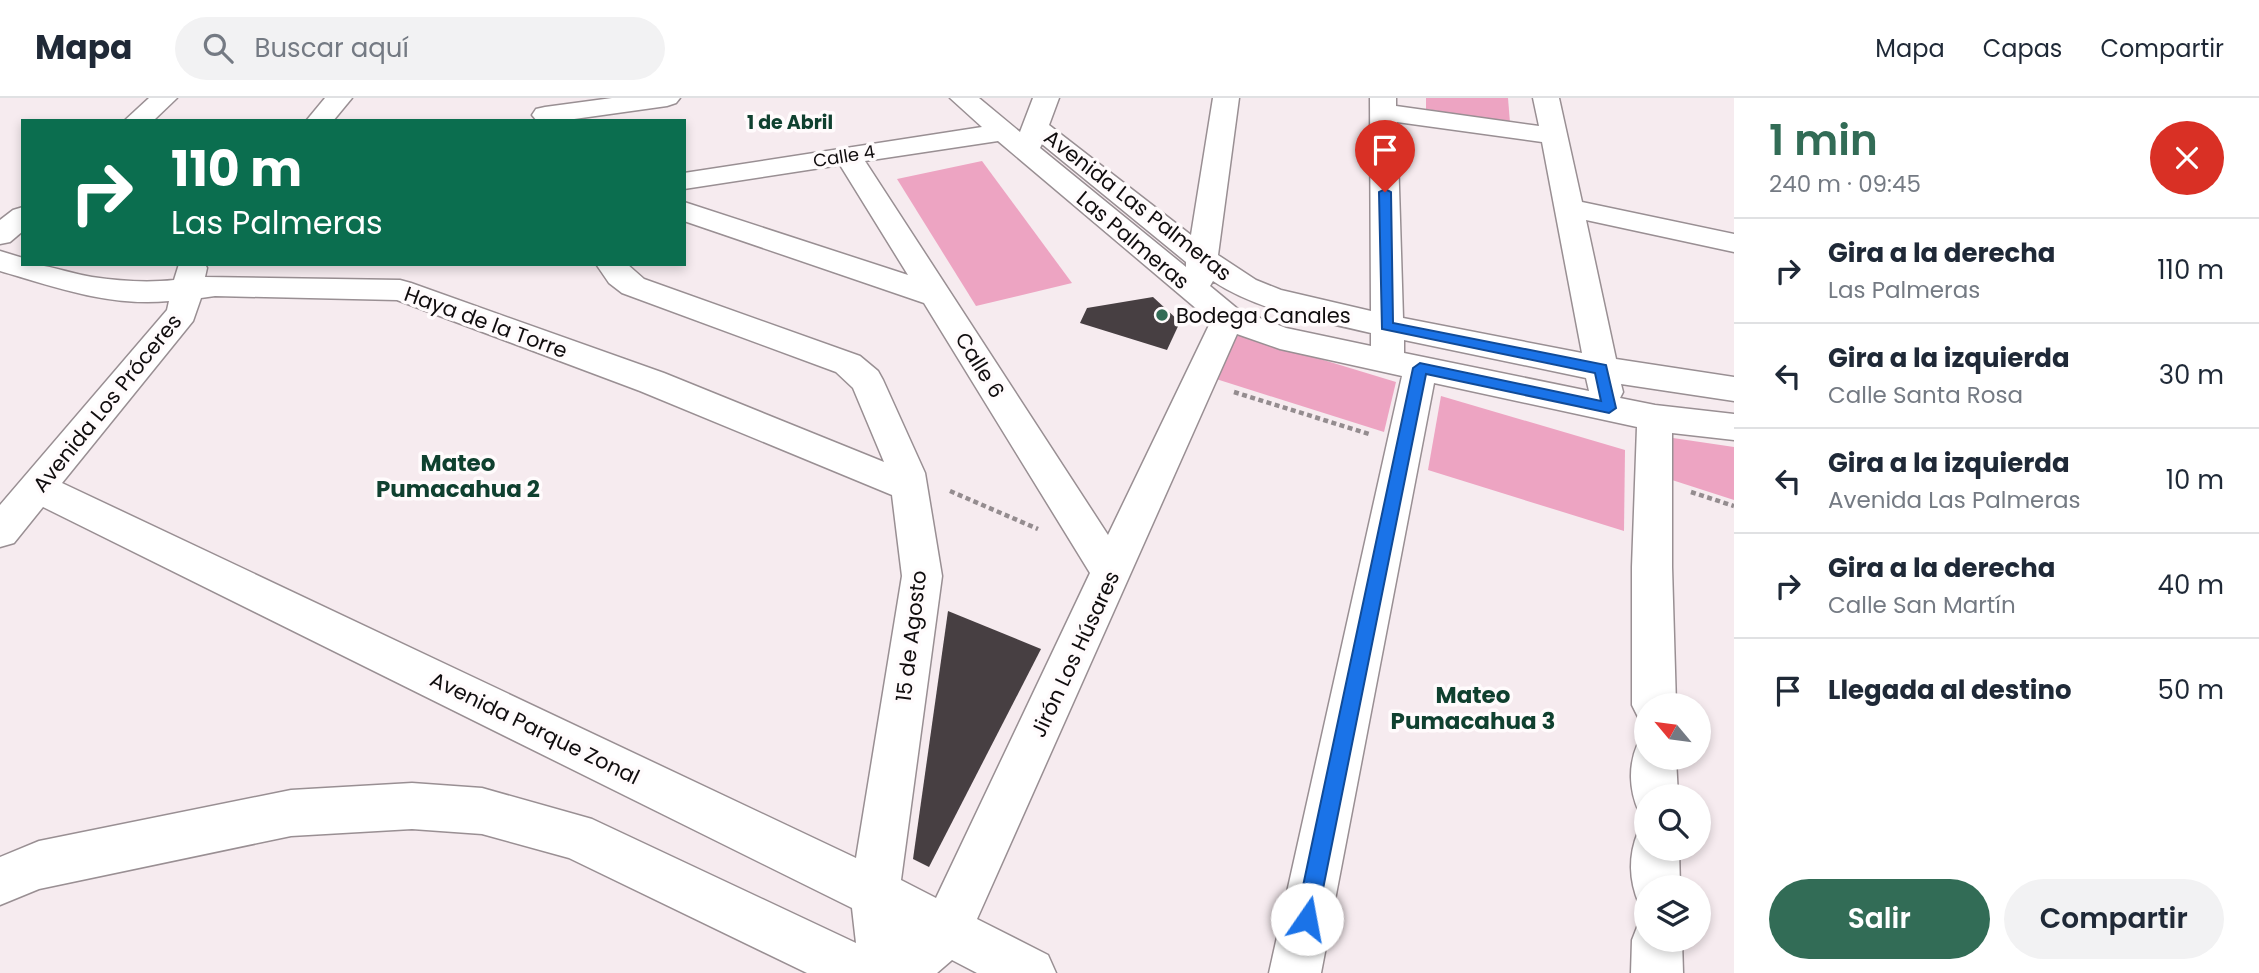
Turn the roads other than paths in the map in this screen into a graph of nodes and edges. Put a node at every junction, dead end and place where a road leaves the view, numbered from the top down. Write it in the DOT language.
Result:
graph roads {
  1 [pos="164,98"];
  2 [pos="339,98"];
  3 [pos="667,98"];
  4 [pos="963,98"];
  5 [pos="1001,98"];
  6 [pos="1226,98"];
  7 [pos="1546,98"];
  8 [pos="1383,105"];
  9 [pos="542,111"];
  10 [pos="139,119"];
  11 [pos="321,119"];
  12 [pos="1028,127"];
  13 [pos="1553,136"];
  14 [pos="848,156"];
  15 [pos="686,181"];
  16 [pos="1569,208"];
  17 [pos="686,212"];
  18 [pos="21,218"];
  19 [pos="0,235"];
  20 [pos="1734,243"];
  21 [pos="1202,259"];
  22 [pos="0,261"];
  23 [pos="612,266"];
  24 [pos="190,277"];
  25 [pos="937,296"];
  26 [pos="1213,305"];
  27 [pos="1387,326"];
  28 [pos="1404,364"];
  29 [pos="1601,369"];
  30 [pos="1734,389"];
  31 [pos="1609,408"];
  32 [pos="1655,418"];
  33 [pos="1734,427"];
  34 [pos="908,480"];
  35 [pos="39,488"];
  36 [pos="0,532"];
  37 [pos="1105,564"];
  38 [pos="1654,693"];
  39 [pos="0,881"];
  40 [pos="875,893"];
  41 [pos="946,931"];
  42 [pos="1657,952"];
  43 [pos="863,973"];
  44 [pos="885,973"];
  45 [pos="899,973"];
  46 [pos="1030,973"];
  47 [pos="1295,973"];
  48 [pos="1657,973"];
  1 -- 10 [label="street"];
  2 -- 11 [label="street"];
  3 -- 9 [label="street"];
  4 -- 12 [label="street, Las Palmeras"];
  5 -- 12 [label="street, Avenida Las Palmeras"];
  6 -- 21 [label="street, Jirón Los Húsares"];
  7 -- 13 [label="street"];
  8 -- 13 [label="street"];
  8 -- 27 [label="street"];
  12 -- 14 [label="street, Calle 4"];
  12 -- 21 [label="street, Avenida Las Palmeras"];
  12 -- 26 [label="street, Las Palmeras"];
  13 -- 16 [label="street"];
  14 -- 15 [label="street, Calle 4"];
  14 -- 25 [label="street, Calle 6"];
  16 -- 20 [label="street"];
  16 -- 29 [label="street"];
  17 -- 25 [label="street"];
  18 -- 19 [label="street"];
  21 -- 26 [label="street, Jirón Los Húsares"];
  21 -- 27 [label="street, Avenida Las Palmeras"];
  22 -- 24 [label="street, Haya de la Torre"];
  23 -- 34 [label="street, 15 de Agosto"];
  24 -- 34 [label="street, Haya de la Torre"];
  24 -- 35 [label="street, Avenida Los Próceres"];
  25 -- 37 [label="street, Calle 6"];
  26 -- 28 [label="street, Las Palmeras"];
  26 -- 37 [label="street, Jirón Los Húsares"];
  27 -- 28 [label="street"];
  27 -- 29 [label="street, Avenida Las Palmeras"];
  28 -- 31 [label="street, Las Palmeras"];
  28 -- 47 [label="street"];
  29 -- 30 [label="street, Avenida Las Palmeras"];
  29 -- 31 [label="street"];
  31 -- 32 [label="street, Las Palmeras"];
  32 -- 33 [label="street, Las Palmeras"];
  32 -- 38 [label="street"];
  34 -- 40 [label="street, 15 de Agosto"];
  35 -- 36 [label="street, Avenida Los Próceres"];
  35 -- 40 [label="street, Avenida Parque Zonal"];
  37 -- 41 [label="street, Jirón Los Húsares"];
  39 -- 43 [label="street"];
  40 -- 41 [label="street, Avenida Parque Zonal"];
  40 -- 44 [label="street, 15 de Agosto"];
  41 -- 45 [label="street, Jirón Los Húsares"];
  41 -- 46 [label="street, Avenida Parque Zonal"];
  42 -- 48 [label="street"];
}
